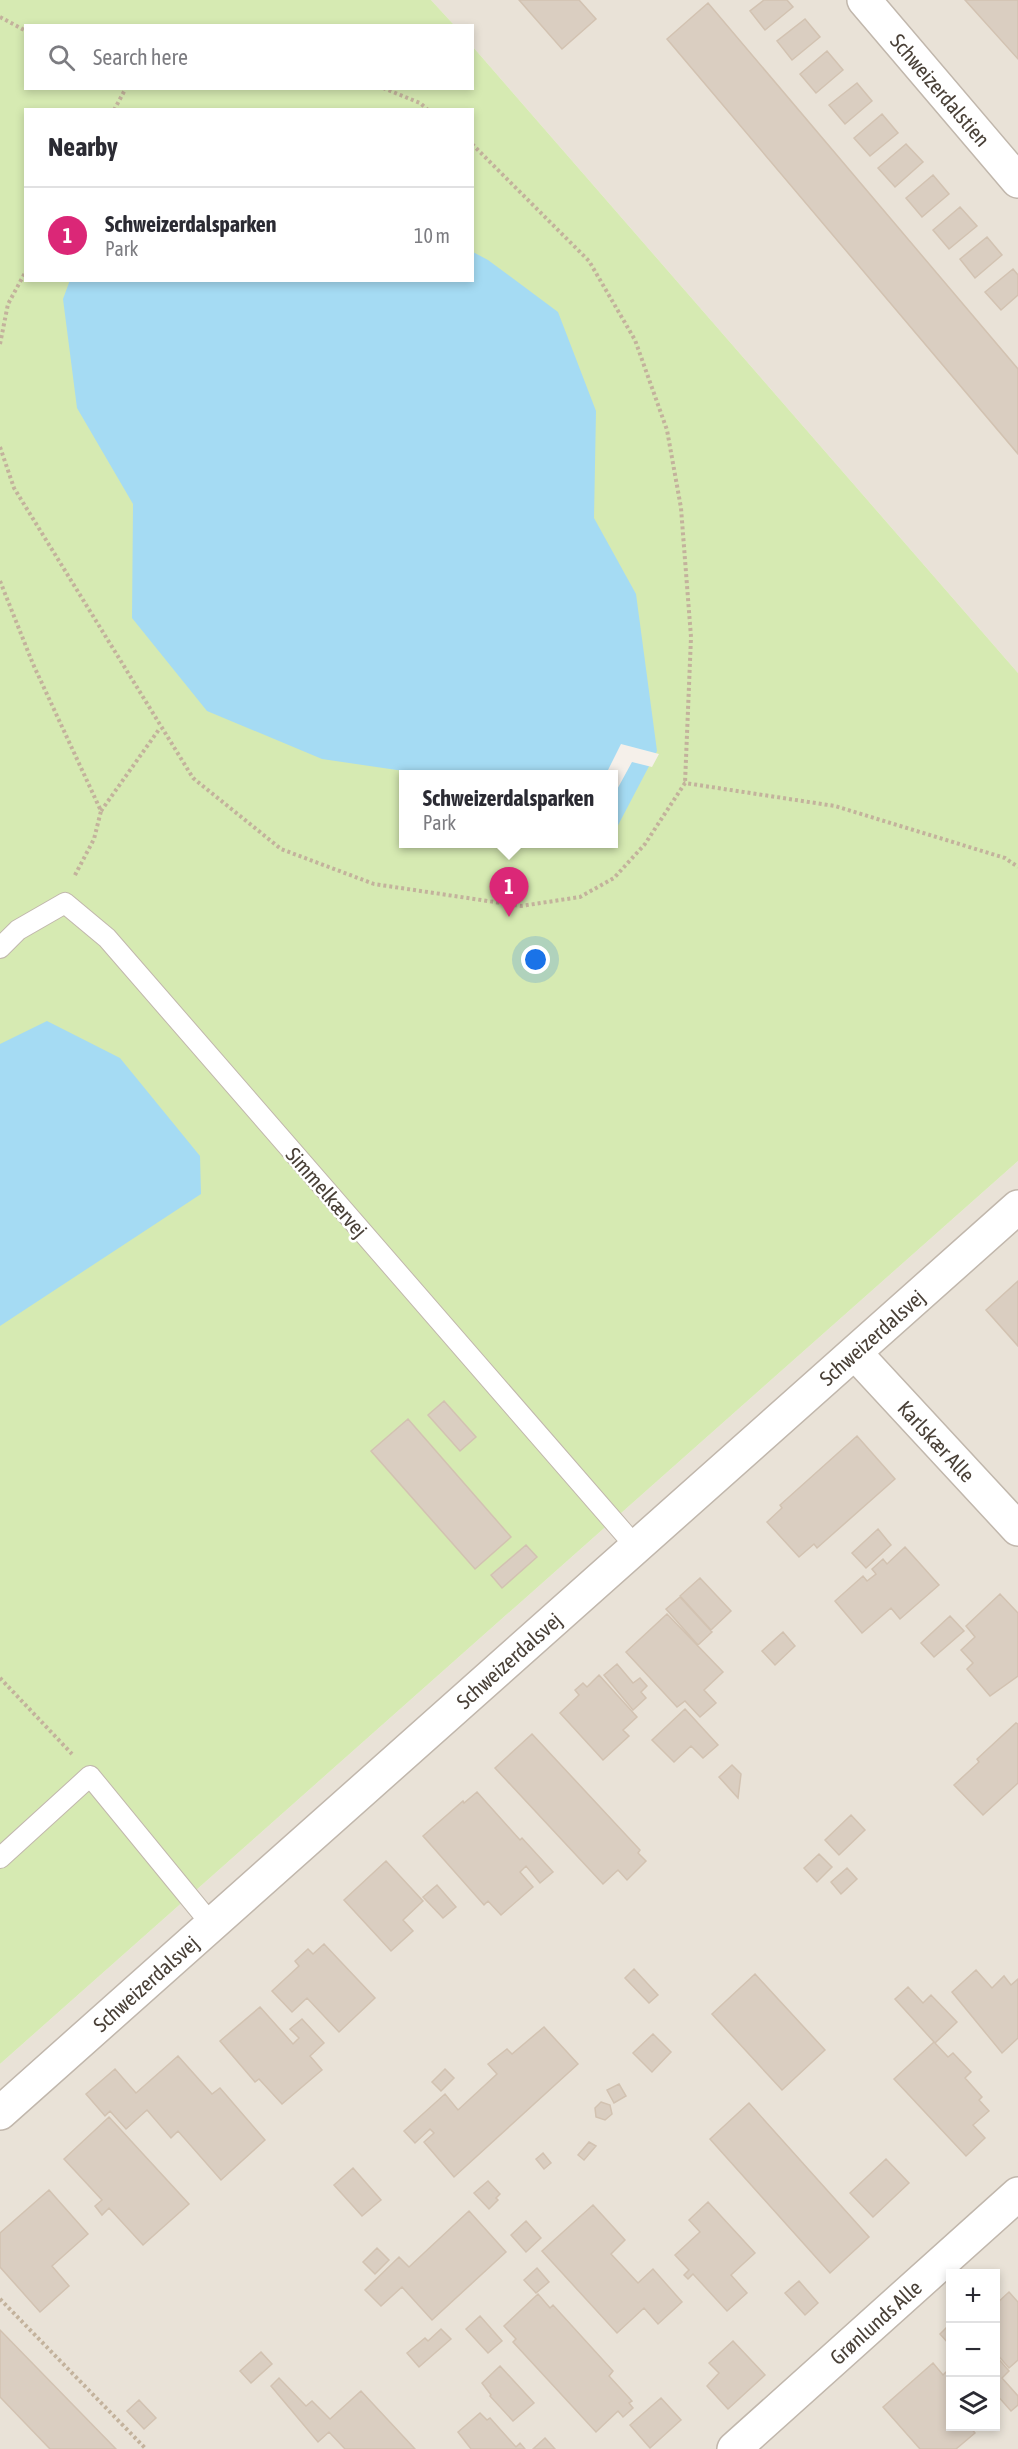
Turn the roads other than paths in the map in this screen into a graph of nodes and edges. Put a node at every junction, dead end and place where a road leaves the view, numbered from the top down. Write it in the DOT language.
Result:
graph roads {
  1 [pos="864,0"];
  2 [pos="1018,181"];
  3 [pos="0,948"];
  4 [pos="1018,1207"];
  5 [pos="855,1353"];
  6 [pos="1018,1529"];
  7 [pos="636,1547"];
  8 [pos="0,1858"];
  9 [pos="212,1925"];
  10 [pos="0,2113"];
  11 [pos="1018,2194"];
  12 [pos="734,2449"];
  1 -- 2 [label="street, Schweizerdalstien"];
  3 -- 7 [label="lane, Simmelkærvej"];
  4 -- 5 [label="street, Schweizerdalsvej"];
  5 -- 6 [label="street, Karlskær Alle"];
  5 -- 7 [label="street, Schweizerdalsvej"];
  7 -- 9 [label="street, Schweizerdalsvej"];
  8 -- 9 [label="lane"];
  9 -- 10 [label="street, Schweizerdalsvej"];
  11 -- 12 [label="street, Grønlunds Alle"];
}
